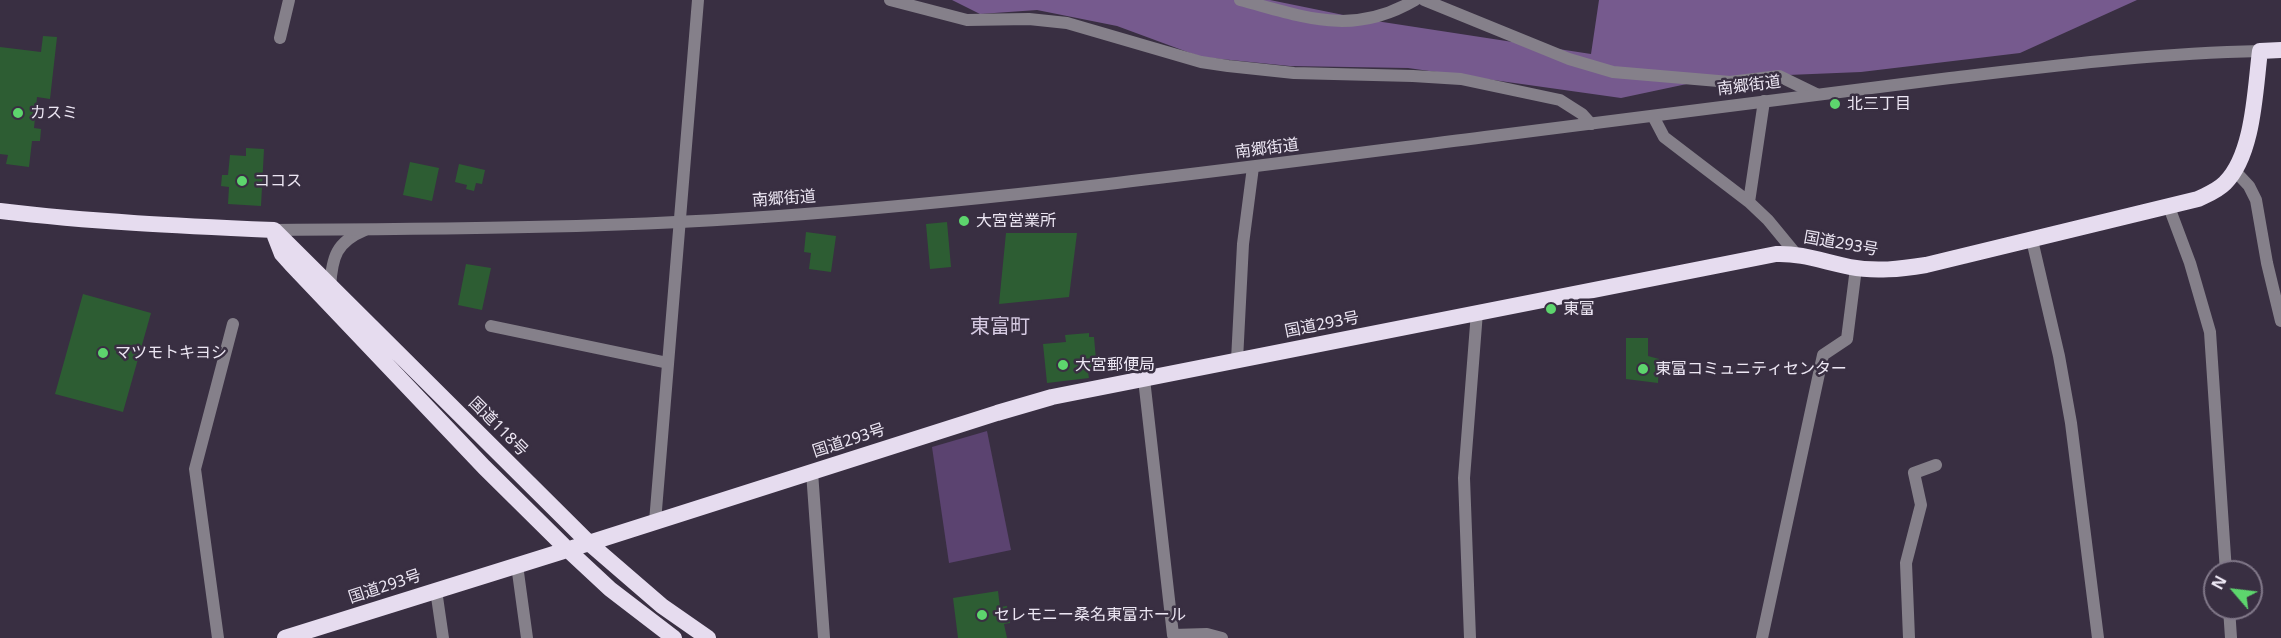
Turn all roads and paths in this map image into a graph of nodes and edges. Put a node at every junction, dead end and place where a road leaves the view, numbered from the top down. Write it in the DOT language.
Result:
graph roads {
  1 [pos="289,0"];
  2 [pos="698,0"];
  3 [pos="896,0"];
  4 [pos="1240,0"];
  5 [pos="1415,0"];
  6 [pos="1424,0"];
  7 [pos="280,38"];
  8 [pos="2281,50"];
  9 [pos="2260,51"];
  10 [pos="1816,94"];
  11 [pos="1764,101"];
  12 [pos="1653,116"];
  13 [pos="1592,124"];
  14 [pos="1253,167"];
  15 [pos="2235,171"];
  16 [pos="1749,202"];
  17 [pos="2169,207"];
  18 [pos="0,211"];
  19 [pos="680,222"];
  20 [pos="366,229"];
  21 [pos="274,230"];
  22 [pos="2032,240"];
  23 [pos="1796,254"];
  24 [pos="1856,268"];
  25 [pos="330,287"];
  26 [pos="1477,312"];
  27 [pos="2281,321"];
  28 [pos="233,324"];
  29 [pos="491,326"];
  30 [pos="1237,360"];
  31 [pos="668,363"];
  32 [pos="1144,379"];
  33 [pos="1936,465"];
  34 [pos="812,472"];
  35 [pos="655,522"];
  36 [pos="589,543"];
  37 [pos="567,549"];
  38 [pos="2225,560"];
  39 [pos="517,565"];
  40 [pos="436,590"];
  41 [pos="2230,620"];
  42 [pos="218,638"];
  43 [pos="285,638"];
  44 [pos="443,638"];
  45 [pos="527,638"];
  46 [pos="674,638"];
  47 [pos="708,638"];
  48 [pos="824,638"];
  49 [pos="1222,638"];
  50 [pos="1470,638"];
  51 [pos="1762,638"];
  52 [pos="1909,638"];
  53 [pos="2098,638"];
  54 [pos="2231,638"];
  1 -- 7 [label="street"];
  2 -- 19 [label="street"];
  3 -- 13 [label="street"];
  4 -- 5 [label="street"];
  6 -- 10 [label="street"];
  8 -- 9 [label="highway"];
  9 -- 10 [label="street, 南郷街道"];
  9 -- 15 [label="highway, 国道293号"];
  10 -- 11 [label="street, 南郷街道"];
  11 -- 12 [label="street, 南郷街道"];
  11 -- 16 [label="street"];
  12 -- 13 [label="street, 南郷街道"];
  12 -- 16 [label="street"];
  13 -- 14 [label="street, 南郷街道"];
  14 -- 19 [label="street, 南郷街道"];
  14 -- 30 [label="street"];
  15 -- 17 [label="highway, 国道293号"];
  15 -- 27 [label="street"];
  16 -- 23 [label="street"];
  17 -- 22 [label="highway, 国道293号"];
  17 -- 38 [label="street"];
  18 -- 21 [label="highway"];
  19 -- 20 [label="street, 南郷街道"];
  19 -- 31 [label="street"];
  20 -- 21 [label="street, 南郷街道"];
  20 -- 25 [label="street"];
  21 -- 25 [label="highway, 国道118号"];
  21 -- 37 [label="highway"];
  22 -- 24 [label="highway, 国道293号"];
  22 -- 53 [label="street"];
  23 -- 24 [label="highway, 国道293号"];
  23 -- 26 [label="highway, 国道293号"];
  24 -- 51 [label="street"];
  25 -- 36 [label="highway, 国道118号"];
  26 -- 30 [label="highway, 国道293号"];
  26 -- 50 [label="street"];
  28 -- 42 [label="street"];
  29 -- 31 [label="street"];
  30 -- 32 [label="highway, 国道293号"];
  31 -- 35 [label="street"];
  32 -- 34 [label="highway, 国道293号"];
  32 -- 49 [label="street"];
  33 -- 52 [label="street"];
  34 -- 35 [label="highway, 国道293号"];
  34 -- 48 [label="street"];
  35 -- 36 [label="highway, 国道293号"];
  36 -- 37 [label="highway, 国道293号"];
  36 -- 47 [label="highway, 国道118号"];
  37 -- 39 [label="highway, 国道293号"];
  37 -- 46 [label="highway"];
  39 -- 40 [label="highway, 国道293号"];
  39 -- 45 [label="street"];
  40 -- 43 [label="highway, 国道293号"];
  40 -- 44 [label="street"];
  41 -- 54 [label="street"];
}
